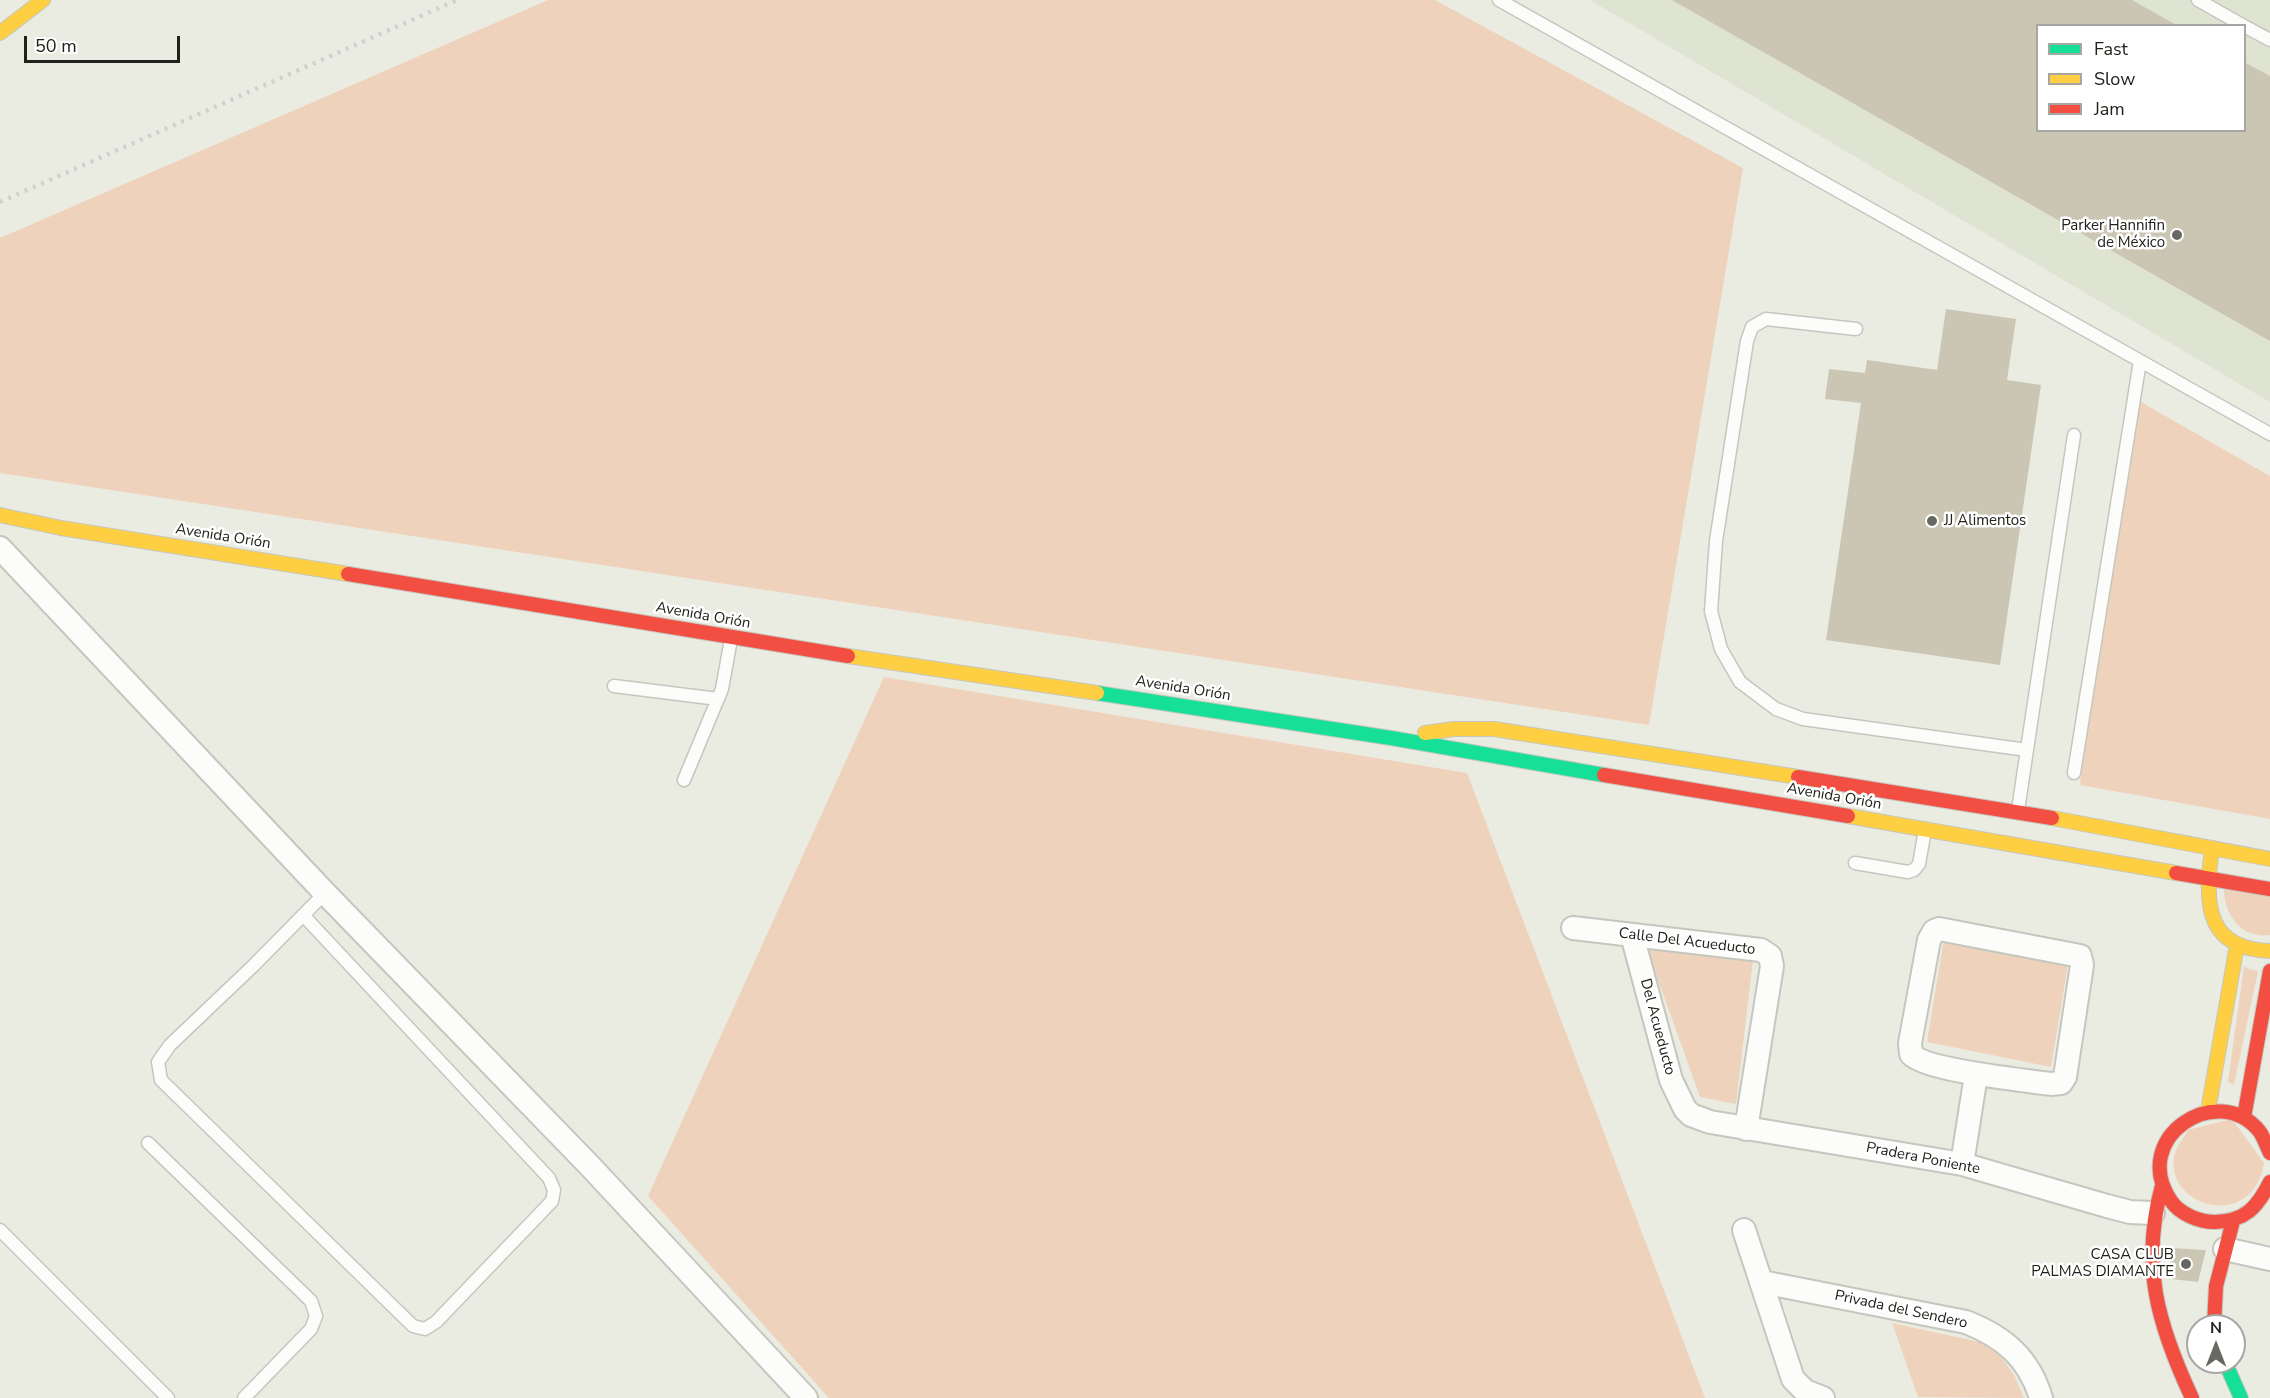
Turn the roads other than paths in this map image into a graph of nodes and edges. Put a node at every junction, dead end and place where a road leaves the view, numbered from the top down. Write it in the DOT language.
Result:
graph roads {
  1 [pos="43,0"];
  2 [pos="1499,0"];
  3 [pos="2198,0"];
  4 [pos="2240,24"];
  5 [pos="2246,27"];
  6 [pos="0,33"];
  7 [pos="2270,40"];
  8 [pos="1856,329"];
  9 [pos="2139,361"];
  10 [pos="2270,434"];
  11 [pos="2074,435"];
  12 [pos="3,518"];
  13 [pos="0,548"];
  14 [pos="731,638"];
  15 [pos="614,686"];
  16 [pos="718,699"];
  17 [pos="1391,738"];
  18 [pos="2027,750"];
  19 [pos="2074,773"];
  20 [pos="684,780"];
  21 [pos="2018,812"];
  22 [pos="1925,829"];
  23 [pos="2212,847"];
  24 [pos="2270,859"];
  25 [pos="1855,863"];
  26 [pos="2208,877"];
  27 [pos="2270,889"];
  28 [pos="325,893"];
  29 [pos="303,915"];
  30 [pos="1573,928"];
  31 [pos="1632,935"];
  32 [pos="2237,945"];
  33 [pos="2270,951"];
  34 [pos="2270,971"];
  35 [pos="1976,1075"];
  36 [pos="2208,1111"];
  37 [pos="1691,1115"];
  38 [pos="2244,1118"];
  39 [pos="1746,1129"];
  40 [pos="148,1143"];
  41 [pos="2270,1153"];
  42 [pos="1962,1164"];
  43 [pos="2270,1182"];
  44 [pos="2162,1186"];
  45 [pos="2153,1213"];
  46 [pos="2233,1221"];
  47 [pos="0,1230"];
  48 [pos="1744,1230"];
  49 [pos="2225,1249"];
  50 [pos="2270,1259"];
  51 [pos="1762,1282"];
  52 [pos="2213,1314"];
  53 [pos="2230,1374"];
  54 [pos="168,1398"];
  55 [pos="244,1398"];
  56 [pos="806,1398"];
  57 [pos="1823,1398"];
  58 [pos="2041,1398"];
  59 [pos="2192,1398"];
  60 [pos="2241,1398"];
  1 -- 6 [label="street"];
  2 -- 9 [label="lane"];
  3 -- 4 [label="lane"];
  5 -- 7 [label="lane"];
  8 -- 18 [label="lane"];
  9 -- 10 [label="lane"];
  9 -- 19 [label="lane"];
  11 -- 18 [label="lane"];
  12 -- 14 [label="street, Avenida Orión"];
  13 -- 28 [label="street"];
  14 -- 16 [label="lane"];
  14 -- 17 [label="street, Avenida Orión"];
  15 -- 16 [label="lane"];
  16 -- 20 [label="lane"];
  17 -- 21 [label="street, Avenida Orión"];
  17 -- 22 [label="street, Avenida Orión"];
  18 -- 21 [label="lane"];
  21 -- 23 [label="street, Avenida Orión"];
  22 -- 25 [label="lane"];
  22 -- 26 [label="street, Avenida Orión"];
  23 -- 24 [label="street, Avenida Orión"];
  23 -- 26 [label="street"];
  26 -- 27 [label="street, Avenida Orión"];
  26 -- 32 [label="street"];
  28 -- 29 [label="lane"];
  28 -- 56 [label="street"];
  29 -- 29 [label="lane"];
  30 -- 31 [label="street, Calle Del Acueducto"];
  31 -- 37 [label="street, Del Acueducto"];
  31 -- 39 [label="street, Calle Del Acueducto"];
  32 -- 33 [label="street"];
  32 -- 36 [label="street"];
  34 -- 38 [label="street"];
  35 -- 35 [label="street"];
  35 -- 42 [label="street"];
  36 -- 38 [label="street"];
  36 -- 44 [label="street"];
  37 -- 39 [label="street, Pradera Poniente"];
  38 -- 41 [label="street"];
  39 -- 42 [label="street, Pradera Poniente"];
  40 -- 55 [label="lane"];
  42 -- 45 [label="street, Pradera Poniente"];
  43 -- 46 [label="street"];
  44 -- 45 [label="street"];
  44 -- 46 [label="street"];
  45 -- 59 [label="street"];
  46 -- 49 [label="street"];
  47 -- 54 [label="lane"];
  48 -- 51 [label="street"];
  49 -- 50 [label="street"];
  49 -- 52 [label="street"];
  51 -- 57 [label="street"];
  51 -- 58 [label="street, Privada del Sendero"];
  53 -- 60 [label="street"];
}
